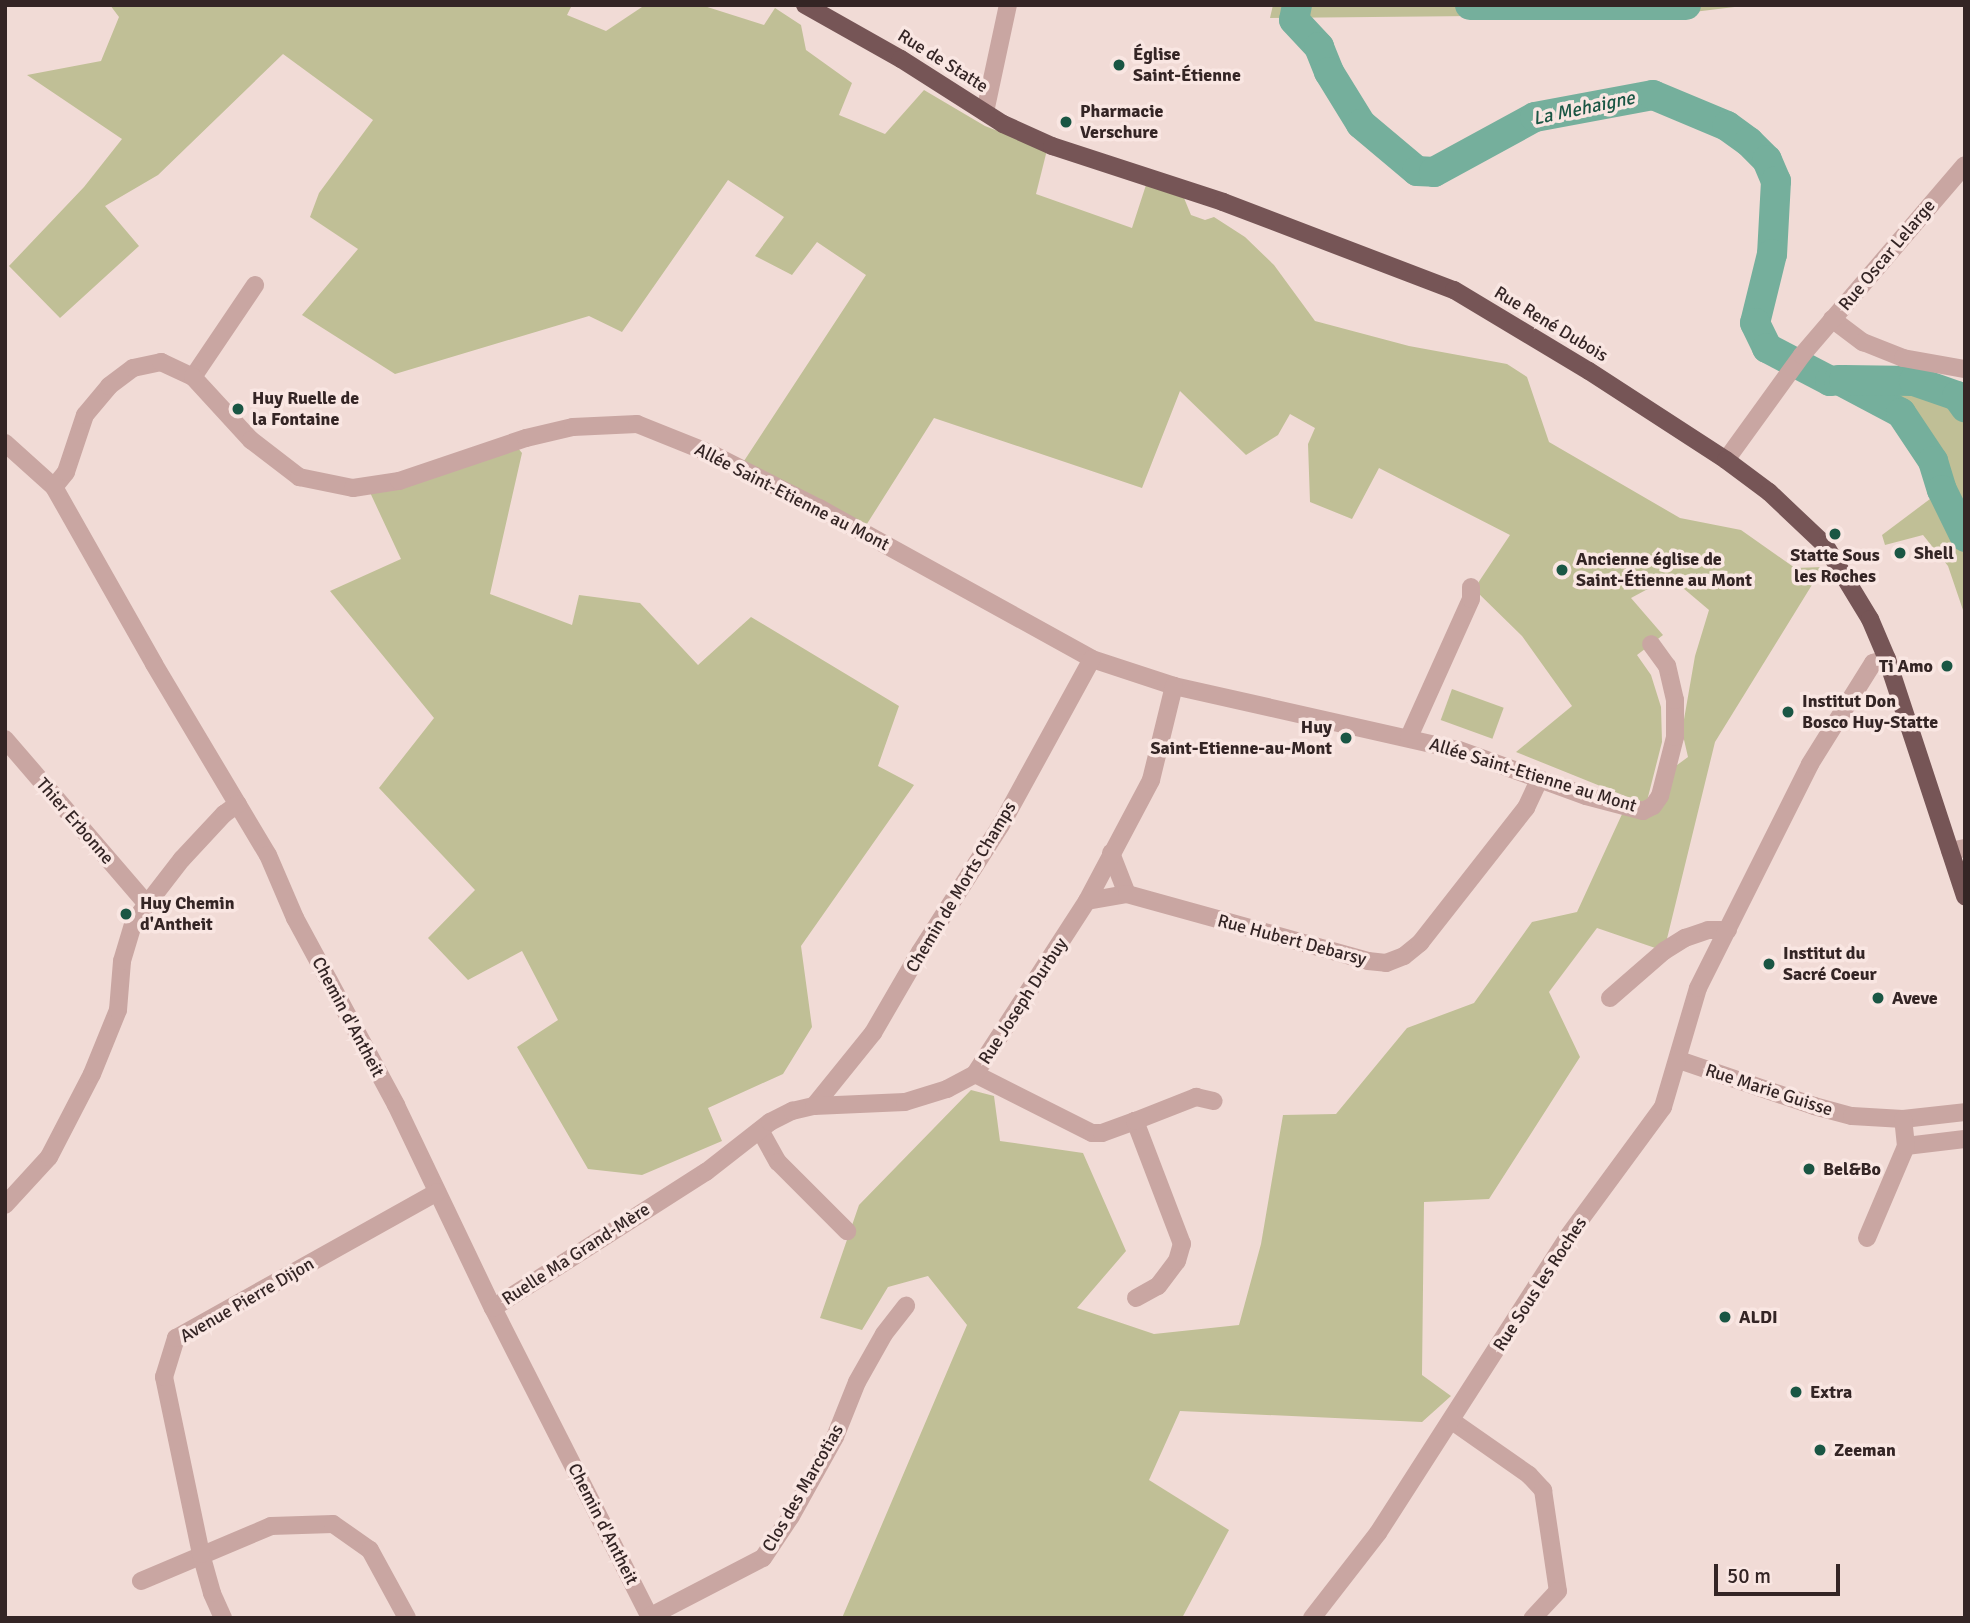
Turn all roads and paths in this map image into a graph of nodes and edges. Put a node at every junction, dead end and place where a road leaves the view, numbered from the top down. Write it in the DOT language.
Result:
graph roads {
  1 [pos="805,5"];
  2 [pos="1008,5"];
  3 [pos="985,112"];
  4 [pos="1965,165"];
  5 [pos="256,285"];
  6 [pos="1832,319"];
  7 [pos="1965,369"];
  8 [pos="193,377"];
  9 [pos="5,443"];
  10 [pos="1726,460"];
  11 [pos="54,487"];
  12 [pos="1471,587"];
  13 [pos="1651,644"];
  14 [pos="1092,659"];
  15 [pos="1887,659"];
  16 [pos="1174,686"];
  17 [pos="1409,737"];
  18 [pos="5,739"];
  19 [pos="1539,779"];
  20 [pos="238,804"];
  21 [pos="1957,850"];
  22 [pos="1111,853"];
  23 [pos="1127,894"];
  24 [pos="1965,896"];
  25 [pos="1087,901"];
  26 [pos="146,903"];
  27 [pos="1727,930"];
  28 [pos="1610,998"];
  29 [pos="1679,1060"];
  30 [pos="975,1074"];
  31 [pos="1214,1101"];
  32 [pos="814,1106"];
  33 [pos="1965,1112"];
  34 [pos="1903,1119"];
  35 [pos="1135,1121"];
  36 [pos="760,1130"];
  37 [pos="1965,1139"];
  38 [pos="1906,1146"];
  39 [pos="437,1192"];
  40 [pos="660,1199"];
  41 [pos="5,1205"];
  42 [pos="847,1231"];
  43 [pos="1867,1238"];
  44 [pos="1136,1298"];
  45 [pos="906,1306"];
  46 [pos="493,1308"];
  47 [pos="1452,1421"];
  48 [pos="201,1554"];
  49 [pos="141,1581"];
  50 [pos="650,1617"];
  51 [pos="223,1618"];
  52 [pos="407,1618"];
  53 [pos="1312,1618"];
  54 [pos="1533,1618"];
  1 -- 3 [label="main road, Rue de Statte"];
  2 -- 3 [label="street"];
  3 -- 10 [label="main road, Rue René Dubois"];
  4 -- 6 [label="street, Rue Oscar Lelarge"];
  5 -- 8 [label="street"];
  6 -- 7 [label="street"];
  6 -- 10 [label="street, Rue Oscar Lelarge"];
  8 -- 11 [label="street, Allée Saint-Etienne au Mont"];
  8 -- 14 [label="street, Allée Saint-Etienne au Mont"];
  9 -- 11 [label="street, Chemin d'Antheit"];
  10 -- 15 [label="main road, Rue René Dubois"];
  11 -- 20 [label="street, Chemin d'Antheit"];
  12 -- 17 [label="street, Allée Saint-Etienne au Mont"];
  13 -- 19 [label="street, Allée Saint-Etienne au Mont"];
  14 -- 16 [label="street, Allée Saint-Etienne au Mont"];
  14 -- 32 [label="street, Chemin de Morts Champs"];
  15 -- 21 [label="main road, Rue René Dubois"];
  15 -- 27 [label="street, Rue Sous les Roches"];
  16 -- 17 [label="street, Allée Saint-Etienne au Mont"];
  16 -- 22 [label="street, Rue Joseph Durbuy"];
  17 -- 19 [label="street, Allée Saint-Etienne au Mont"];
  18 -- 26 [label="street, Thier Erbonne"];
  19 -- 23 [label="street, Rue Hubert Debarsy"];
  20 -- 26 [label="street"];
  20 -- 39 [label="street, Chemin d'Antheit"];
  21 -- 24 [label="main road, Rue René Dubois"];
  22 -- 23 [label="street"];
  22 -- 25 [label="street, Rue Joseph Durbuy"];
  23 -- 25 [label="street, Rue Hubert Debarsy"];
  25 -- 30 [label="street, Rue Joseph Durbuy"];
  26 -- 41 [label="street"];
  27 -- 28 [label="street"];
  27 -- 29 [label="street, Rue Sous les Roches"];
  29 -- 34 [label="street, Rue Marie Guisse"];
  29 -- 47 [label="street, Rue Sous les Roches"];
  30 -- 32 [label="street, Rue Joseph Durbuy"];
  30 -- 35 [label="street"];
  31 -- 35 [label="street"];
  32 -- 36 [label="street, Rue Joseph Durbuy"];
  33 -- 34 [label="street, Rue Marie Guisse"];
  34 -- 38 [label="street"];
  35 -- 44 [label="street"];
  36 -- 40 [label="street, Rue Joseph Durbuy"];
  36 -- 42 [label="street"];
  37 -- 38 [label="street"];
  38 -- 43 [label="street"];
  39 -- 46 [label="street, Chemin d'Antheit"];
  39 -- 48 [label="street, Avenue Pierre Dijon"];
  40 -- 46 [label="street, Ruelle Ma Grand-Mère"];
  45 -- 50 [label="street, Clos des Marcotias"];
  46 -- 50 [label="street, Chemin d'Antheit"];
  47 -- 53 [label="street, Rue Sous les Roches"];
  47 -- 54 [label="street"];
  48 -- 49 [label="street"];
  48 -- 51 [label="street, Avenue Pierre Dijon"];
  48 -- 52 [label="street"];
}
